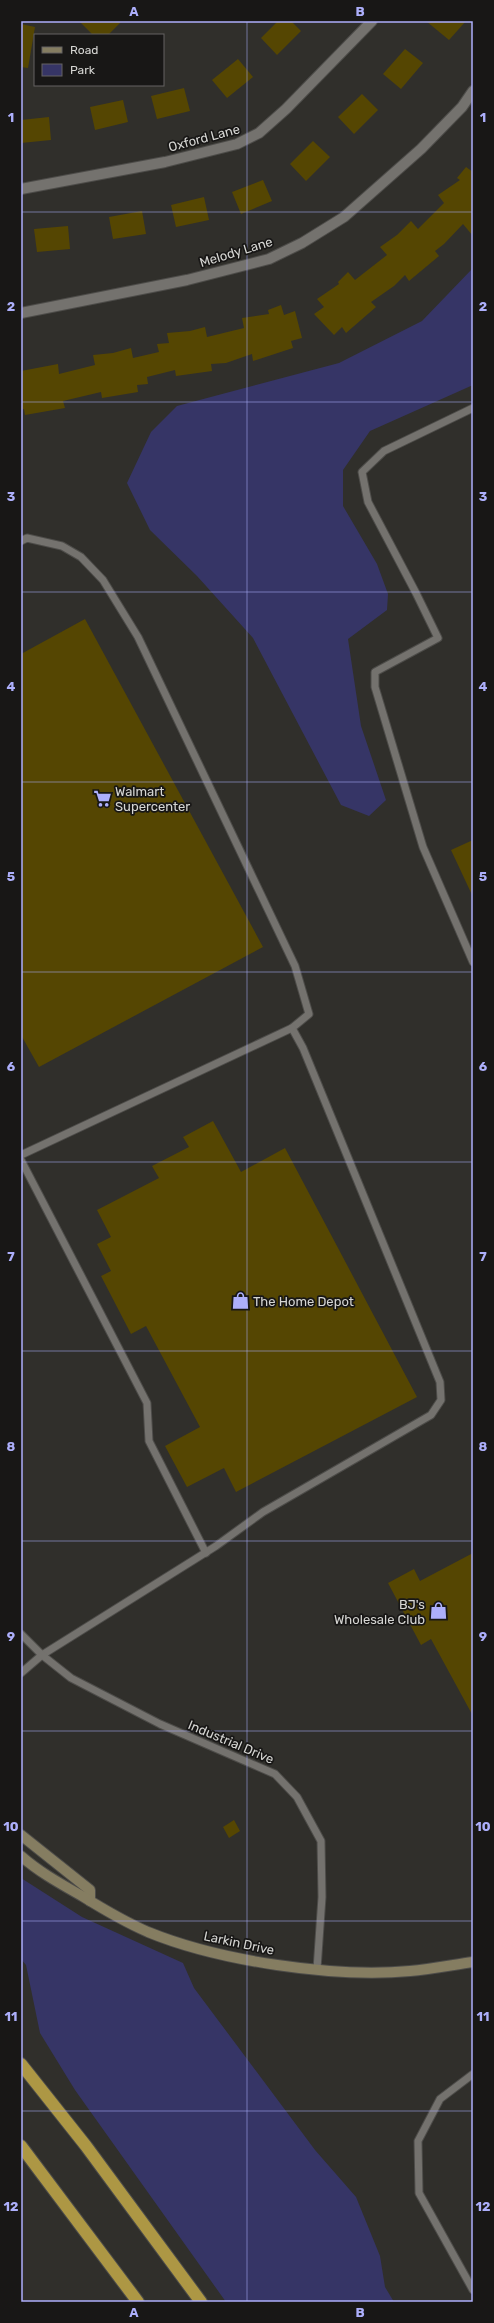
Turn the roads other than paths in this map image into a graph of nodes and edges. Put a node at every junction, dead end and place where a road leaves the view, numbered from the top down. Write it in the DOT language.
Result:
graph roads {
  1 [pos="372,21"];
  2 [pos="473,91"];
  3 [pos="21,189"];
  4 [pos="21,313"];
  5 [pos="473,408"];
  6 [pos="21,542"];
  7 [pos="473,962"];
  8 [pos="292,1028"];
  9 [pos="21,1155"];
  10 [pos="21,1160"];
  11 [pos="206,1553"];
  12 [pos="21,1634"];
  13 [pos="42,1655"];
  14 [pos="21,1673"];
  15 [pos="21,1834"];
  16 [pos="21,1856"];
  17 [pos="90,1901"];
  18 [pos="473,1962"];
  19 [pos="318,1969"];
  20 [pos="21,2064"];
  21 [pos="473,2074"];
  22 [pos="21,2146"];
  23 [pos="473,2290"];
  24 [pos="138,2302"];
  25 [pos="201,2302"];
  1 -- 3 [label="street, Oxford Lane"];
  2 -- 4 [label="street, Melody Lane"];
  5 -- 7 [label="lane"];
  6 -- 8 [label="lane"];
  8 -- 9 [label="lane"];
  8 -- 11 [label="lane"];
  10 -- 11 [label="lane"];
  11 -- 13 [label="lane"];
  12 -- 13 [label="lane, Industrial Drive"];
  13 -- 14 [label="lane"];
  13 -- 19 [label="lane, Industrial Drive"];
  15 -- 17 [label="street"];
  16 -- 17 [label="street, Larkin Drive"];
  17 -- 19 [label="street, Larkin Drive"];
  18 -- 19 [label="street, Larkin Drive"];
  20 -- 25 [label="highway"];
  21 -- 23 [label="lane"];
  22 -- 24 [label="highway"];
}
